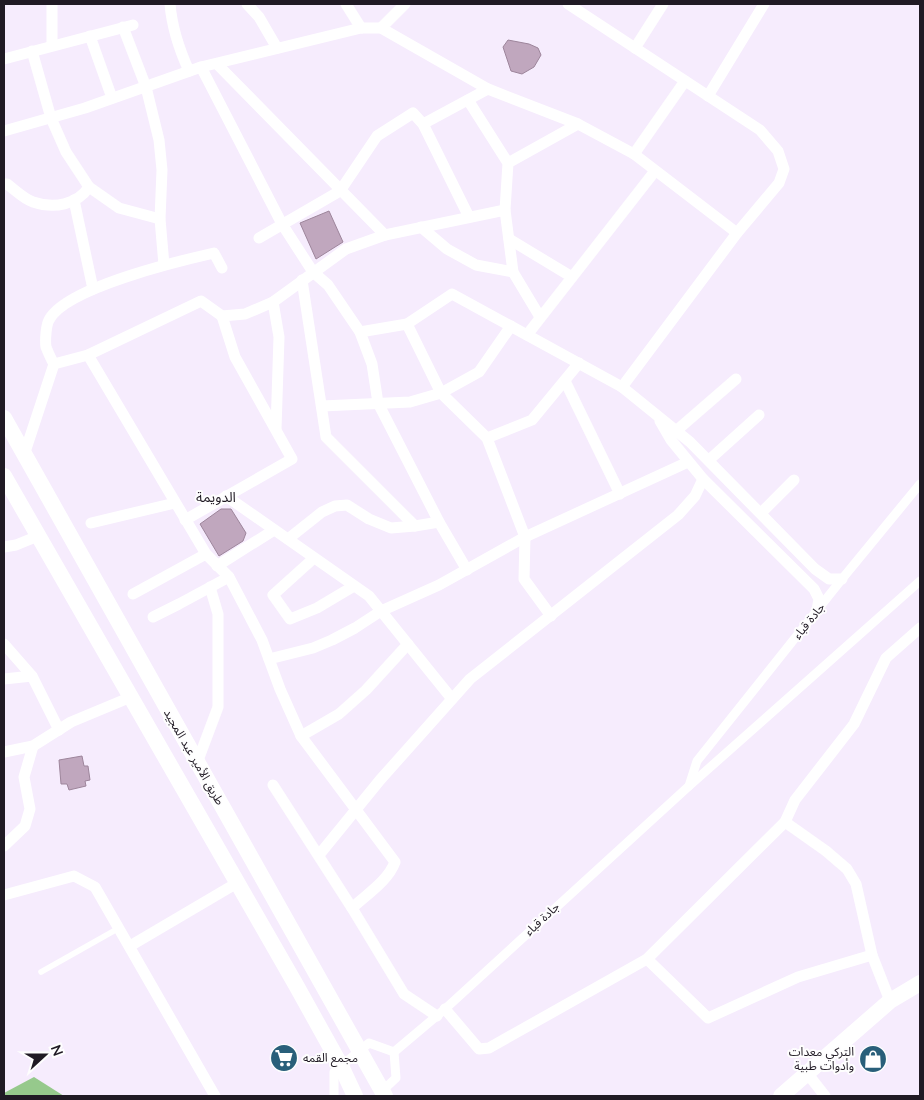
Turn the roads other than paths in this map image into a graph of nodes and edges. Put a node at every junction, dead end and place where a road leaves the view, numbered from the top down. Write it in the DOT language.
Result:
graph roads {
  1 [pos="52,4"];
  2 [pos="170,4"];
  3 [pos="247,4"];
  4 [pos="346,4"];
  5 [pos="405,4"];
  6 [pos="568,4"];
  7 [pos="662,4"];
  8 [pos="764,4"];
  9 [pos="361,28"];
  10 [pos="382,28"];
  11 [pos="90,36"];
  12 [pos="52,45"];
  13 [pos="278,48"];
  14 [pos="635,48"];
  15 [pos="32,51"];
  16 [pos="4,59"];
  17 [pos="217,64"];
  18 [pos="201,67"];
  19 [pos="189,71"];
  20 [pos="685,80"];
  21 [pos="146,87"];
  22 [pos="488,89"];
  23 [pos="708,96"];
  24 [pos="112,98"];
  25 [pos="468,100"];
  26 [pos="51,118"];
  27 [pos="423,124"];
  28 [pos="578,124"];
  29 [pos="4,131"];
  30 [pos="634,154"];
  31 [pos="508,163"];
  32 [pos="655,171"];
  33 [pos="4,184"];
  34 [pos="89,187"];
  35 [pos="340,192"];
  36 [pos="74,200"];
  37 [pos="505,210"];
  38 [pos="469,217"];
  39 [pos="160,219"];
  40 [pos="282,224"];
  41 [pos="421,227"];
  42 [pos="737,233"];
  43 [pos="384,235"];
  44 [pos="259,238"];
  45 [pos="509,239"];
  46 [pos="164,265"];
  47 [pos="222,268"];
  48 [pos="313,272"];
  49 [pos="513,272"];
  50 [pos="572,277"];
  51 [pos="302,280"];
  52 [pos="93,289"];
  53 [pos="273,302"];
  54 [pos="222,316"];
  55 [pos="540,318"];
  56 [pos="407,324"];
  57 [pos="511,326"];
  58 [pos="360,332"];
  59 [pos="527,335"];
  60 [pos="88,355"];
  61 [pos="54,364"];
  62 [pos="579,364"];
  63 [pos="736,379"];
  64 [pos="565,381"];
  65 [pos="622,387"];
  66 [pos="441,393"];
  67 [pos="378,402"];
  68 [pos="322,406"];
  69 [pos="655,414"];
  70 [pos="759,415"];
  71 [pos="4,418"];
  72 [pos="276,430"];
  73 [pos="676,431"];
  74 [pos="487,438"];
  75 [pos="24,455"];
  76 [pos="709,460"];
  77 [pos="688,462"];
  78 [pos="4,476"];
  79 [pos="703,479"];
  80 [pos="794,480"];
  81 [pos="920,484"];
  82 [pos="620,494"];
  83 [pos="226,496"];
  84 [pos="175,503"];
  85 [pos="760,513"];
  86 [pos="185,520"];
  87 [pos="439,522"];
  88 [pos="90,523"];
  89 [pos="415,526"];
  90 [pos="274,530"];
  91 [pos="38,536"];
  92 [pos="525,537"];
  93 [pos="288,539"];
  94 [pos="4,547"];
  95 [pos="206,554"];
  96 [pos="314,558"];
  97 [pos="217,566"];
  98 [pos="467,570"];
  99 [pos="228,577"];
  100 [pos="842,579"];
  101 [pos="920,581"];
  102 [pos="354,586"];
  103 [pos="210,587"];
  104 [pos="133,594"];
  105 [pos="817,610"];
  106 [pos="381,611"];
  107 [pos="551,616"];
  108 [pos="153,617"];
  109 [pos="920,628"];
  110 [pos="4,644"];
  111 [pos="408,644"];
  112 [pos="269,659"];
  113 [pos="32,676"];
  114 [pos="4,679"];
  115 [pos="131,697"];
  116 [pos="452,699"];
  117 [pos="59,730"];
  118 [pos="301,736"];
  119 [pos="33,746"];
  120 [pos="4,752"];
  121 [pos="197,763"];
  122 [pos="274,785"];
  123 [pos="689,786"];
  124 [pos="356,810"];
  125 [pos="226,814"];
  126 [pos="786,822"];
  127 [pos="204,825"];
  128 [pos="4,846"];
  129 [pos="319,855"];
  130 [pos="237,883"];
  131 [pos="4,894"];
  132 [pos="352,908"];
  133 [pos="119,928"];
  134 [pos="130,946"];
  135 [pos="872,955"];
  136 [pos="647,959"];
  137 [pos="41,972"];
  138 [pos="920,983"];
  139 [pos="890,1001"];
  140 [pos="441,1012"];
  141 [pos="360,1050"];
  142 [pos="394,1052"];
  143 [pos="807,1073"];
  144 [pos="381,1095"];
  145 [pos="215,1096"];
  146 [pos="334,1096"];
  147 [pos="355,1096"];
  148 [pos="782,1096"];
  149 [pos="826,1096"];
  1 -- 12 [label="street"];
  2 -- 19 [label="street"];
  3 -- 13 [label="street"];
  4 -- 9 [label="street"];
  5 -- 10 [label="street"];
  6 -- 14 [label="street"];
  7 -- 14 [label="street"];
  8 -- 23 [label="street"];
  9 -- 10 [label="street"];
  9 -- 13 [label="street"];
  10 -- 22 [label="street"];
  11 -- 12 [label="street"];
  11 -- 21 [label="street"];
  11 -- 24 [label="street"];
  12 -- 15 [label="street"];
  13 -- 17 [label="street"];
  14 -- 20 [label="street"];
  15 -- 16 [label="street"];
  15 -- 26 [label="street"];
  17 -- 18 [label="street"];
  17 -- 35 [label="street"];
  18 -- 19 [label="street"];
  18 -- 40 [label="street"];
  19 -- 21 [label="street"];
  20 -- 23 [label="street"];
  20 -- 30 [label="street"];
  21 -- 24 [label="street"];
  21 -- 39 [label="street"];
  22 -- 25 [label="street"];
  22 -- 28 [label="street"];
  23 -- 42 [label="street"];
  24 -- 26 [label="street"];
  25 -- 27 [label="street"];
  25 -- 31 [label="street"];
  26 -- 29 [label="street"];
  26 -- 34 [label="street"];
  27 -- 35 [label="street"];
  27 -- 38 [label="street"];
  28 -- 30 [label="street"];
  28 -- 31 [label="street"];
  30 -- 32 [label="street"];
  31 -- 37 [label="street"];
  32 -- 42 [label="street"];
  32 -- 50 [label="street"];
  33 -- 36 [label="street"];
  34 -- 36 [label="street"];
  34 -- 39 [label="street"];
  35 -- 40 [label="street"];
  35 -- 43 [label="street"];
  36 -- 52 [label="street"];
  37 -- 38 [label="street"];
  37 -- 45 [label="street"];
  38 -- 41 [label="street"];
  39 -- 46 [label="street"];
  40 -- 44 [label="street"];
  40 -- 48 [label="street"];
  41 -- 43 [label="street"];
  41 -- 49 [label="street"];
  42 -- 65 [label="street"];
  43 -- 48 [label="street"];
  45 -- 49 [label="street"];
  45 -- 50 [label="street"];
  46 -- 47 [label="street"];
  46 -- 52 [label="street"];
  48 -- 51 [label="street"];
  48 -- 58 [label="street"];
  49 -- 55 [label="street"];
  50 -- 55 [label="street"];
  51 -- 53 [label="street"];
  51 -- 68 [label="street"];
  52 -- 61 [label="street"];
  53 -- 54 [label="street"];
  53 -- 72 [label="street"];
  54 -- 60 [label="street"];
  54 -- 72 [label="street"];
  55 -- 59 [label="street"];
  56 -- 57 [label="street"];
  56 -- 58 [label="street"];
  56 -- 66 [label="street"];
  57 -- 59 [label="street"];
  57 -- 66 [label="street"];
  58 -- 67 [label="street"];
  59 -- 62 [label="street"];
  60 -- 61 [label="street"];
  60 -- 84 [label="street"];
  61 -- 75 [label="street"];
  62 -- 64 [label="street"];
  62 -- 65 [label="street"];
  63 -- 73 [label="street"];
  64 -- 74 [label="street"];
  64 -- 82 [label="street"];
  65 -- 69 [label="street"];
  66 -- 67 [label="street"];
  66 -- 74 [label="street"];
  67 -- 68 [label="street"];
  67 -- 87 [label="street"];
  68 -- 89 [label="street"];
  69 -- 73 [label="street"];
  69 -- 77 [label="street"];
  70 -- 76 [label="street"];
  71 -- 75 [label="main road, طريق الأمير عبد المجيد"];
  72 -- 83 [label="street"];
  73 -- 76 [label="street"];
  74 -- 92 [label="street"];
  75 -- 121 [label="main road, طريق الأمير عبد المجيد"];
  76 -- 85 [label="street"];
  77 -- 79 [label="street"];
  77 -- 82 [label="street"];
  78 -- 91 [label="main road, طريق الأمير عبد المجيد"];
  79 -- 105 [label="street"];
  79 -- 107 [label="street"];
  80 -- 85 [label="street"];
  81 -- 100 [label="street, جادة قباء"];
  82 -- 92 [label="street"];
  83 -- 86 [label="street"];
  83 -- 90 [label="street"];
  84 -- 86 [label="street"];
  84 -- 88 [label="street"];
  85 -- 100 [label="street"];
  86 -- 95 [label="street"];
  87 -- 89 [label="street"];
  87 -- 98 [label="street"];
  89 -- 93 [label="street"];
  90 -- 93 [label="street"];
  90 -- 97 [label="street"];
  91 -- 94 [label="street"];
  91 -- 115 [label="main road, طريق الأمير عبد المجيد"];
  92 -- 98 [label="street"];
  92 -- 107 [label="street"];
  93 -- 96 [label="street"];
  95 -- 97 [label="street"];
  95 -- 104 [label="street"];
  96 -- 102 [label="street"];
  96 -- 102 [label="street"];
  97 -- 99 [label="street"];
  98 -- 106 [label="street"];
  99 -- 103 [label="street"];
  99 -- 112 [label="street"];
  100 -- 105 [label="street, جادة قباء"];
  101 -- 123 [label="street, جادة قباء"];
  102 -- 106 [label="street"];
  103 -- 108 [label="street"];
  103 -- 121 [label="street"];
  105 -- 123 [label="street, جادة قباء"];
  106 -- 111 [label="street"];
  106 -- 112 [label="street"];
  107 -- 116 [label="street"];
  109 -- 126 [label="street"];
  110 -- 113 [label="street"];
  111 -- 116 [label="street"];
  111 -- 118 [label="street"];
  112 -- 118 [label="street"];
  113 -- 114 [label="street"];
  113 -- 117 [label="street"];
  115 -- 117 [label="street"];
  115 -- 127 [label="main road, طريق الأمير عبد المجيد"];
  116 -- 124 [label="street"];
  117 -- 119 [label="street"];
  118 -- 124 [label="street"];
  119 -- 120 [label="street"];
  119 -- 128 [label="street"];
  121 -- 125 [label="main road, طريق الأمير عبد المجيد"];
  122 -- 129 [label="street"];
  123 -- 140 [label="street, جادة قباء"];
  124 -- 129 [label="street"];
  124 -- 132 [label="street"];
  125 -- 127 [label="main road"];
  125 -- 141 [label="main road, طريق الأمير عبد المجيد"];
  126 -- 135 [label="street"];
  126 -- 136 [label="street"];
  127 -- 130 [label="main road, طريق الأمير عبد المجيد"];
  129 -- 132 [label="street"];
  130 -- 134 [label="street"];
  130 -- 147 [label="main road, طريق الأمير عبد المجيد"];
  131 -- 133 [label="street"];
  132 -- 140 [label="street"];
  133 -- 134 [label="street"];
  133 -- 137 [label="lane"];
  134 -- 145 [label="street"];
  135 -- 136 [label="street"];
  135 -- 139 [label="street"];
  136 -- 140 [label="street"];
  138 -- 139 [label="main road"];
  139 -- 143 [label="main road"];
  140 -- 142 [label="street, جادة قباء"];
  141 -- 142 [label="street"];
  141 -- 144 [label="main road, طريق الأمير عبد المجيد"];
  141 -- 146 [label="street"];
  142 -- 144 [label="street"];
  143 -- 148 [label="main road"];
  143 -- 149 [label="street"];
}
